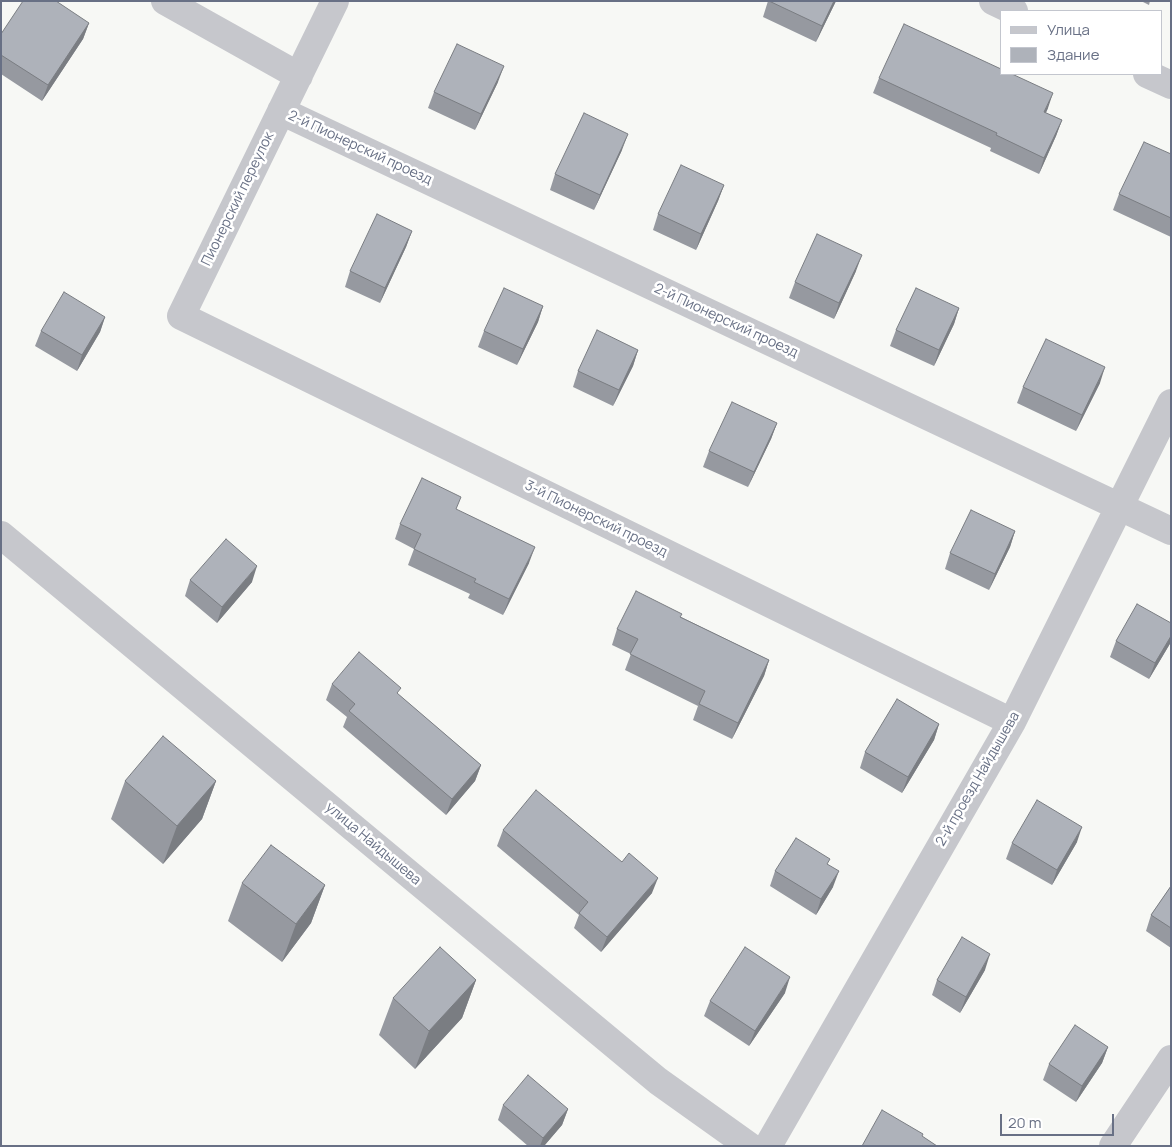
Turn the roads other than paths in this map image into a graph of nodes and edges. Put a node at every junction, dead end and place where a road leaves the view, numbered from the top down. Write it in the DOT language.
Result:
graph roads {
  1 [pos="166,1"];
  2 [pos="336,1"];
  3 [pos="993,1"];
  4 [pos="1012,10"];
  5 [pos="1149,75"];
  6 [pos="299,76"];
  7 [pos="1171,85"];
  8 [pos="281,111"];
  9 [pos="181,316"];
  10 [pos="1171,403"];
  11 [pos="1119,506"];
  12 [pos="1171,531"];
  13 [pos="1,535"];
  14 [pos="1012,722"];
  15 [pos="1171,1059"];
  16 [pos="749,1146"];
  17 [pos="768,1146"];
  18 [pos="1113,1146"];
  1 -- 6 [label="street"];
  2 -- 6 [label="street, Пионерский переулок"];
  3 -- 4 [label="street"];
  5 -- 7 [label="street"];
  6 -- 8 [label="street, Пионерский переулок"];
  8 -- 9 [label="street, Пионерский переулок"];
  8 -- 11 [label="street, 2-й Пионерский проезд"];
  9 -- 14 [label="street, 3-й Пионерский проезд"];
  10 -- 11 [label="street, 2-й проезд Найдышева"];
  11 -- 12 [label="street, 2-й Пионерский проезд"];
  11 -- 14 [label="street, 2-й проезд Найдышева"];
  13 -- 16 [label="street, улица Найдышева"];
  14 -- 17 [label="street, 2-й проезд Найдышева"];
  15 -- 18 [label="street"];
}
